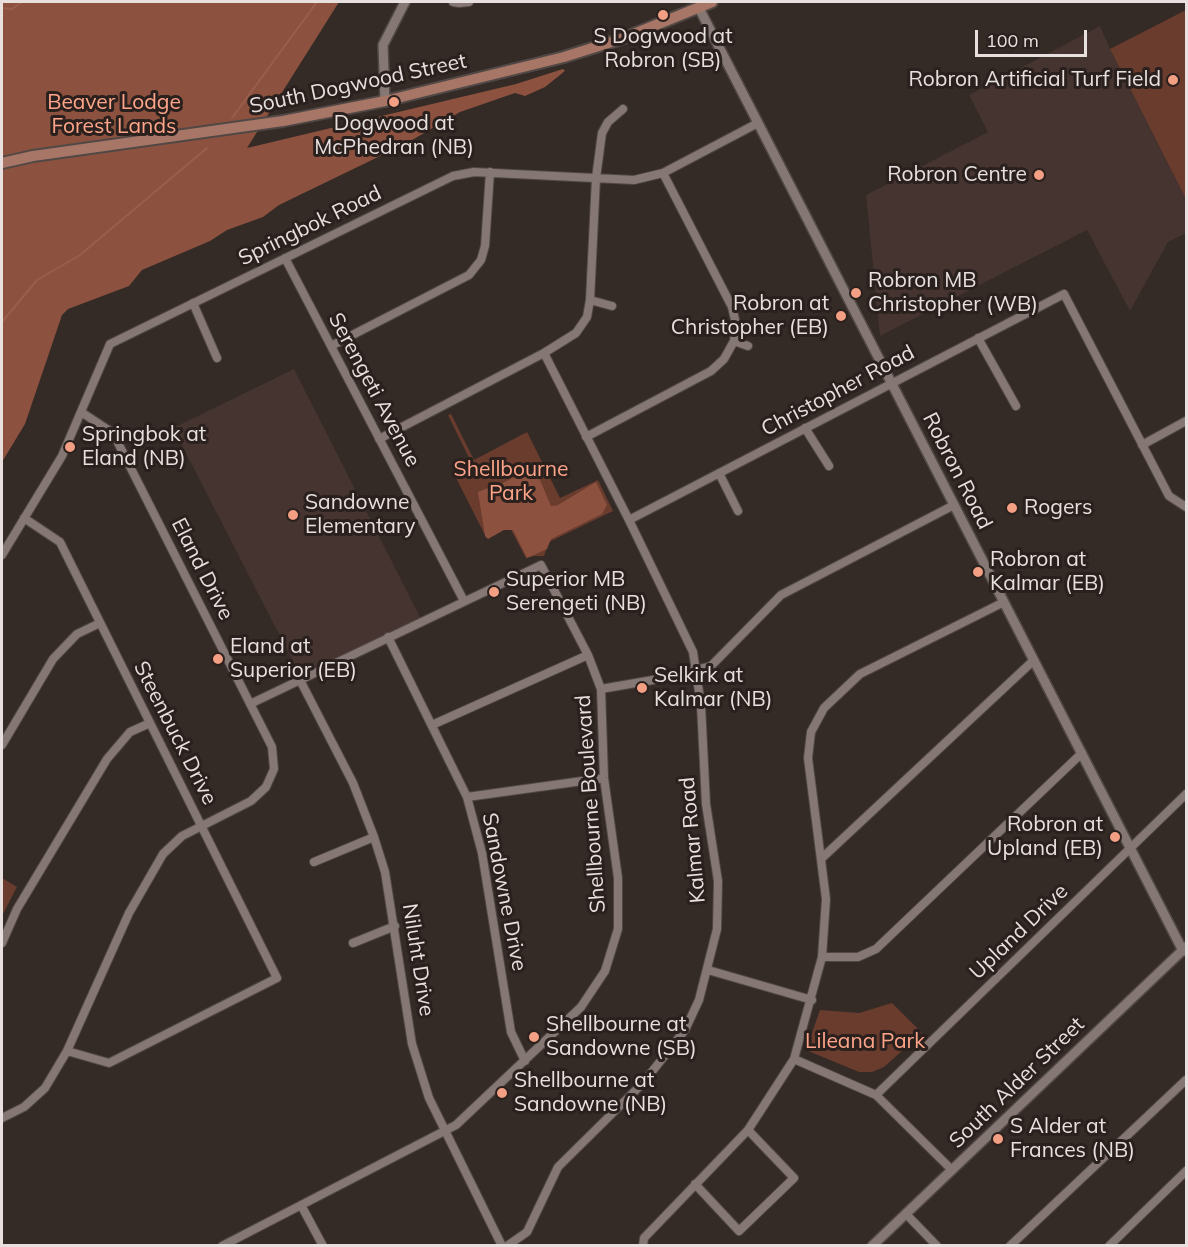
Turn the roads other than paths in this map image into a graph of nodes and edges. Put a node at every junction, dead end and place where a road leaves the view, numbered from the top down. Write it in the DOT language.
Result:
graph roads {
  1 [pos="405,2"];
  2 [pos="453,2"];
  3 [pos="469,2"];
  4 [pos="712,2"];
  5 [pos="699,8"];
  6 [pos="385,100"];
  7 [pos="623,109"];
  8 [pos="758,123"];
  9 [pos="2,163"];
  10 [pos="490,172"];
  11 [pos="663,173"];
  12 [pos="596,178"];
  13 [pos="285,258"];
  14 [pos="590,300"];
  15 [pos="193,303"];
  16 [pos="612,306"];
  17 [pos="978,338"];
  18 [pos="734,342"];
  19 [pos="331,346"];
  20 [pos="748,346"];
  21 [pos="544,353"];
  22 [pos="217,358"];
  23 [pos="892,383"];
  24 [pos="1016,406"];
  25 [pos="81,412"];
  26 [pos="1186,422"];
  27 [pos="806,428"];
  28 [pos="586,437"];
  29 [pos="379,439"];
  30 [pos="1142,445"];
  31 [pos="829,466"];
  32 [pos="719,473"];
  33 [pos="954,505"];
  34 [pos="1186,507"];
  35 [pos="738,511"];
  36 [pos="24,518"];
  37 [pos="629,520"];
  38 [pos="2,555"];
  39 [pos="464,601"];
  40 [pos="1004,602"];
  41 [pos="100,623"];
  42 [pos="388,637"];
  43 [pos="588,655"];
  44 [pos="1034,660"];
  45 [pos="696,670"];
  46 [pos="300,680"];
  47 [pos="601,689"];
  48 [pos="250,704"];
  49 [pos="150,723"];
  50 [pos="432,725"];
  51 [pos="2,745"];
  52 [pos="1082,753"];
  53 [pos="604,778"];
  54 [pos="1186,794"];
  55 [pos="467,797"];
  56 [pos="201,825"];
  57 [pos="374,837"];
  58 [pos="1131,849"];
  59 [pos="822,858"];
  60 [pos="314,862"];
  61 [pos="395,926"];
  62 [pos="2,943"];
  63 [pos="353,943"];
  64 [pos="1185,949"];
  65 [pos="822,957"];
  66 [pos="708,969"];
  67 [pos="812,1000"];
  68 [pos="67,1051"];
  69 [pos="794,1059"];
  70 [pos="525,1061"];
  71 [pos="1186,1080"];
  72 [pos="876,1095"];
  73 [pos="2,1118"];
  74 [pos="445,1130"];
  75 [pos="748,1130"];
  76 [pos="952,1170"];
  77 [pos="1186,1172"];
  78 [pos="696,1184"];
  79 [pos="301,1205"];
  80 [pos="906,1214"];
  81 [pos="222,1245"];
  82 [pos="323,1245"];
  83 [pos="502,1245"];
  84 [pos="507,1245"];
  85 [pos="643,1245"];
  86 [pos="872,1245"];
  87 [pos="937,1245"];
  88 [pos="1010,1245"];
  89 [pos="1109,1245"];
  1 -- 6 [label="street"];
  2 -- 3 [label="street"];
  4 -- 5 [label="main road, South Dogwood Street"];
  5 -- 6 [label="main road, South Dogwood Street"];
  5 -- 8 [label="street, Robron Road"];
  6 -- 9 [label="main road, South Dogwood Street"];
  7 -- 12 [label="street"];
  8 -- 11 [label="street, Springbok Road"];
  8 -- 23 [label="street, Robron Road"];
  10 -- 12 [label="street, Springbok Road"];
  10 -- 13 [label="street, Springbok Road"];
  10 -- 19 [label="street"];
  11 -- 12 [label="street, Springbok Road"];
  11 -- 18 [label="street"];
  12 -- 14 [label="street"];
  13 -- 15 [label="street, Springbok Road"];
  13 -- 19 [label="street, Serengeti Avenue"];
  14 -- 16 [label="street"];
  14 -- 21 [label="street"];
  15 -- 22 [label="street"];
  15 -- 25 [label="street, Springbok Road"];
  17 -- 23 [label="street, Christopher Road"];
  17 -- 24 [label="street"];
  17 -- 30 [label="street, Christopher Road"];
  18 -- 20 [label="street"];
  18 -- 28 [label="street"];
  19 -- 29 [label="street, Serengeti Avenue"];
  21 -- 28 [label="street, Kalmar Road"];
  21 -- 29 [label="street"];
  23 -- 27 [label="street, Christopher Road"];
  23 -- 33 [label="street, Robron Road"];
  25 -- 36 [label="street, Springbok Road"];
  25 -- 48 [label="street, Eland Drive"];
  26 -- 30 [label="street"];
  27 -- 31 [label="street"];
  27 -- 32 [label="street, Christopher Road"];
  28 -- 37 [label="street, Kalmar Road"];
  29 -- 39 [label="street, Serengeti Avenue"];
  30 -- 34 [label="street"];
  32 -- 35 [label="street"];
  32 -- 37 [label="street, Christopher Road"];
  33 -- 40 [label="street, Robron Road"];
  33 -- 45 [label="street"];
  36 -- 38 [label="street, Springbok Road"];
  36 -- 41 [label="street, Steenbuck Drive"];
  37 -- 45 [label="street, Kalmar Road"];
  39 -- 42 [label="street"];
  39 -- 43 [label="street, Shellbourne Boulevard"];
  40 -- 44 [label="street, Robron Road"];
  40 -- 59 [label="street"];
  41 -- 49 [label="street, Steenbuck Drive"];
  41 -- 51 [label="street"];
  42 -- 46 [label="street"];
  42 -- 50 [label="street, Sandowne Drive"];
  43 -- 47 [label="street, Shellbourne Boulevard"];
  43 -- 50 [label="street"];
  44 -- 52 [label="street, Robron Road"];
  44 -- 59 [label="street"];
  45 -- 47 [label="street"];
  45 -- 66 [label="street, Kalmar Road"];
  46 -- 48 [label="street"];
  46 -- 57 [label="street, Niluht Drive"];
  47 -- 53 [label="street, Shellbourne Boulevard"];
  48 -- 56 [label="street, Eland Drive"];
  49 -- 56 [label="street, Steenbuck Drive"];
  49 -- 62 [label="street"];
  50 -- 55 [label="street, Sandowne Drive"];
  52 -- 58 [label="street, Robron Road"];
  52 -- 65 [label="street"];
  53 -- 55 [label="street"];
  53 -- 70 [label="street, Shellbourne Boulevard"];
  54 -- 58 [label="street, Upland Drive"];
  55 -- 70 [label="street, Sandowne Drive"];
  56 -- 68 [label="street, Eland Drive"];
  56 -- 68 [label="street, Steenbuck Drive"];
  57 -- 60 [label="street"];
  57 -- 61 [label="street, Niluht Drive"];
  58 -- 64 [label="street, Robron Road"];
  58 -- 72 [label="street, Upland Drive"];
  59 -- 65 [label="street"];
  61 -- 63 [label="street"];
  61 -- 74 [label="street, Niluht Drive"];
  64 -- 76 [label="street, South Alder Street"];
  65 -- 67 [label="street"];
  66 -- 67 [label="street"];
  66 -- 84 [label="street, Kalmar Road"];
  67 -- 69 [label="street"];
  68 -- 73 [label="street"];
  69 -- 72 [label="street"];
  69 -- 75 [label="street"];
  70 -- 74 [label="street, Shellbourne Boulevard"];
  71 -- 88 [label="street"];
  72 -- 76 [label="street"];
  74 -- 79 [label="street, Shellbourne Boulevard"];
  74 -- 83 [label="street, Niluht Drive"];
  75 -- 78 [label="street"];
  75 -- 78 [label="street"];
  76 -- 80 [label="street, South Alder Street"];
  77 -- 89 [label="street"];
  78 -- 85 [label="street"];
  79 -- 81 [label="street, Shellbourne Boulevard"];
  79 -- 82 [label="street"];
  80 -- 86 [label="street, South Alder Street"];
  80 -- 87 [label="street"];
}
